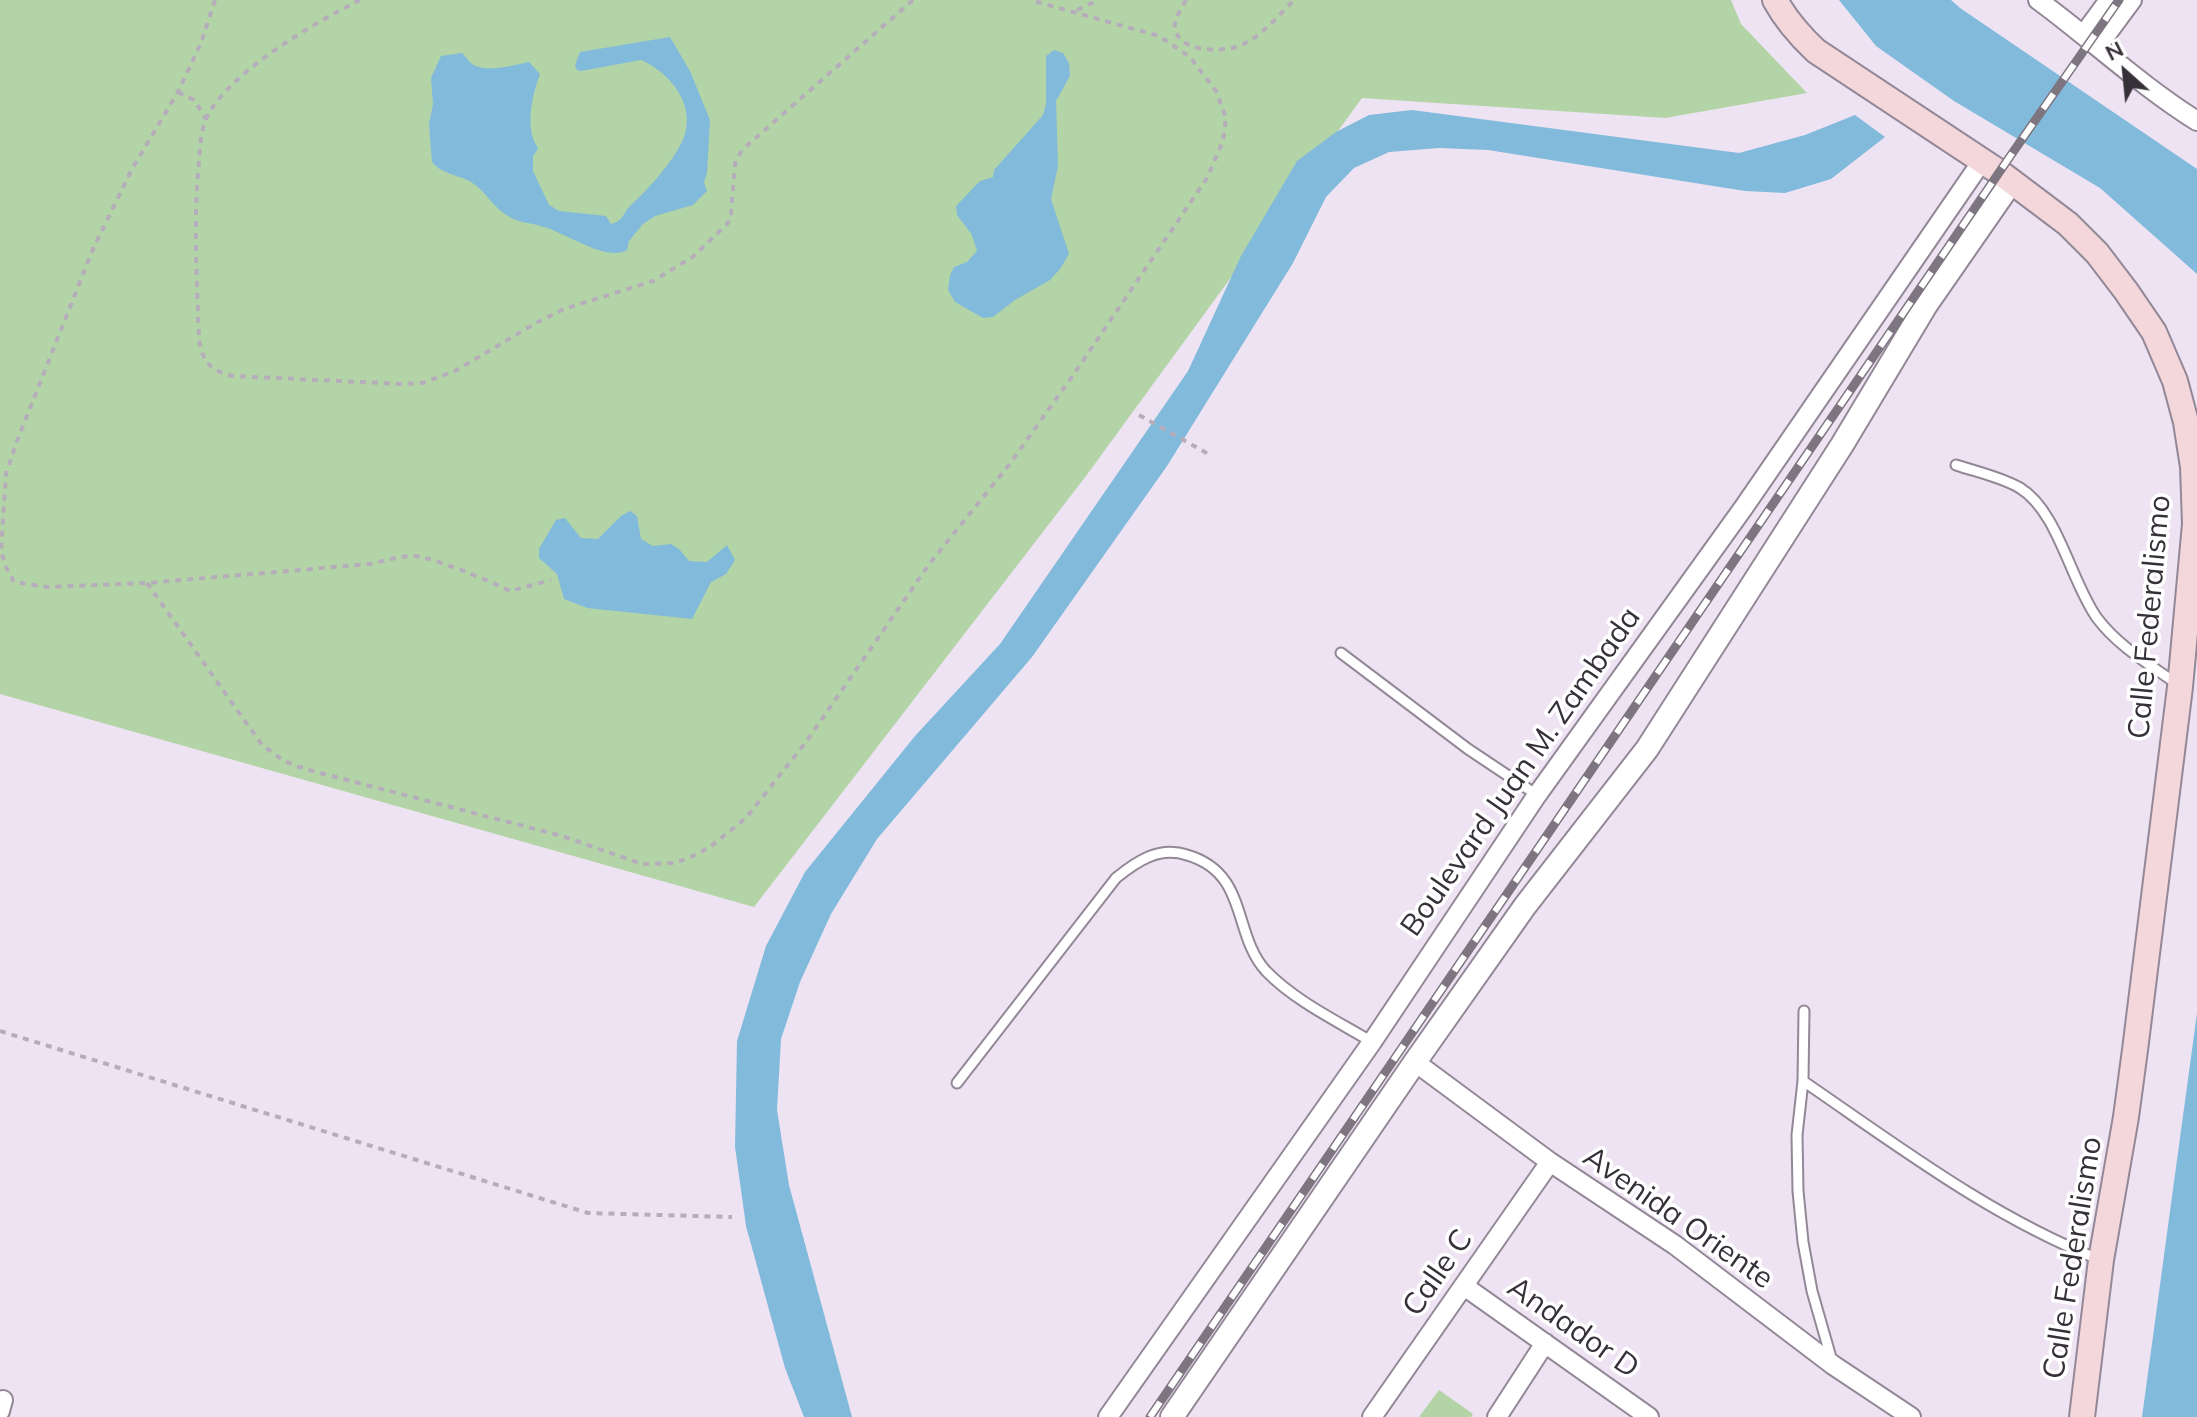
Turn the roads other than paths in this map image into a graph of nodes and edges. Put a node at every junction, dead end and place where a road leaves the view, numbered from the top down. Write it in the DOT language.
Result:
graph roads {
  1 [pos="1775,0"];
  2 [pos="2038,0"];
  3 [pos="2109,0"];
  4 [pos="2132,0"];
  5 [pos="2091,40"];
  6 [pos="2197,121"];
  7 [pos="1982,161"];
  8 [pos="2012,181"];
  9 [pos="1956,465"];
  10 [pos="1341,653"];
  11 [pos="2180,687"];
  12 [pos="1537,795"];
  13 [pos="1804,1011"];
  14 [pos="1372,1042"];
  15 [pos="1415,1062"];
  16 [pos="1803,1081"];
  17 [pos="957,1083"];
  18 [pos="1550,1162"];
  19 [pos="2101,1260"];
  20 [pos="1464,1286"];
  21 [pos="1545,1343"];
  22 [pos="1833,1365"];
  23 [pos="1108,1417"];
  24 [pos="1172,1417"];
  25 [pos="1372,1417"];
  26 [pos="1497,1417"];
  27 [pos="1649,1417"];
  28 [pos="1911,1417"];
  29 [pos="2082,1417"];
  1 -- 7 [label="main road, Calle Federalismo"];
  2 -- 5 [label="street"];
  3 -- 5 [label="street"];
  4 -- 5 [label="street"];
  5 -- 6 [label="street"];
  7 -- 8 [label="main road, Calle Federalismo"];
  7 -- 12 [label="street, Boulevard Juan M. Zambada"];
  8 -- 11 [label="main road, Calle Federalismo"];
  8 -- 15 [label="street"];
  9 -- 11 [label="lane"];
  10 -- 12 [label="lane"];
  11 -- 19 [label="main road, Calle Federalismo"];
  12 -- 14 [label="street, Boulevard Juan M. Zambada"];
  13 -- 16 [label="lane"];
  14 -- 17 [label="lane"];
  14 -- 23 [label="street, Boulevard Juan M. Zambada"];
  15 -- 18 [label="street, Avenida Oriente"];
  15 -- 24 [label="street"];
  16 -- 19 [label="lane"];
  16 -- 22 [label="lane"];
  18 -- 20 [label="street, Calle C"];
  18 -- 22 [label="street, Avenida Oriente"];
  19 -- 29 [label="main road, Calle Federalismo"];
  20 -- 21 [label="street, Andador D"];
  20 -- 25 [label="street, Calle C"];
  21 -- 26 [label="street"];
  21 -- 27 [label="street, Andador D"];
  22 -- 28 [label="street, Avenida Oriente"];
}
